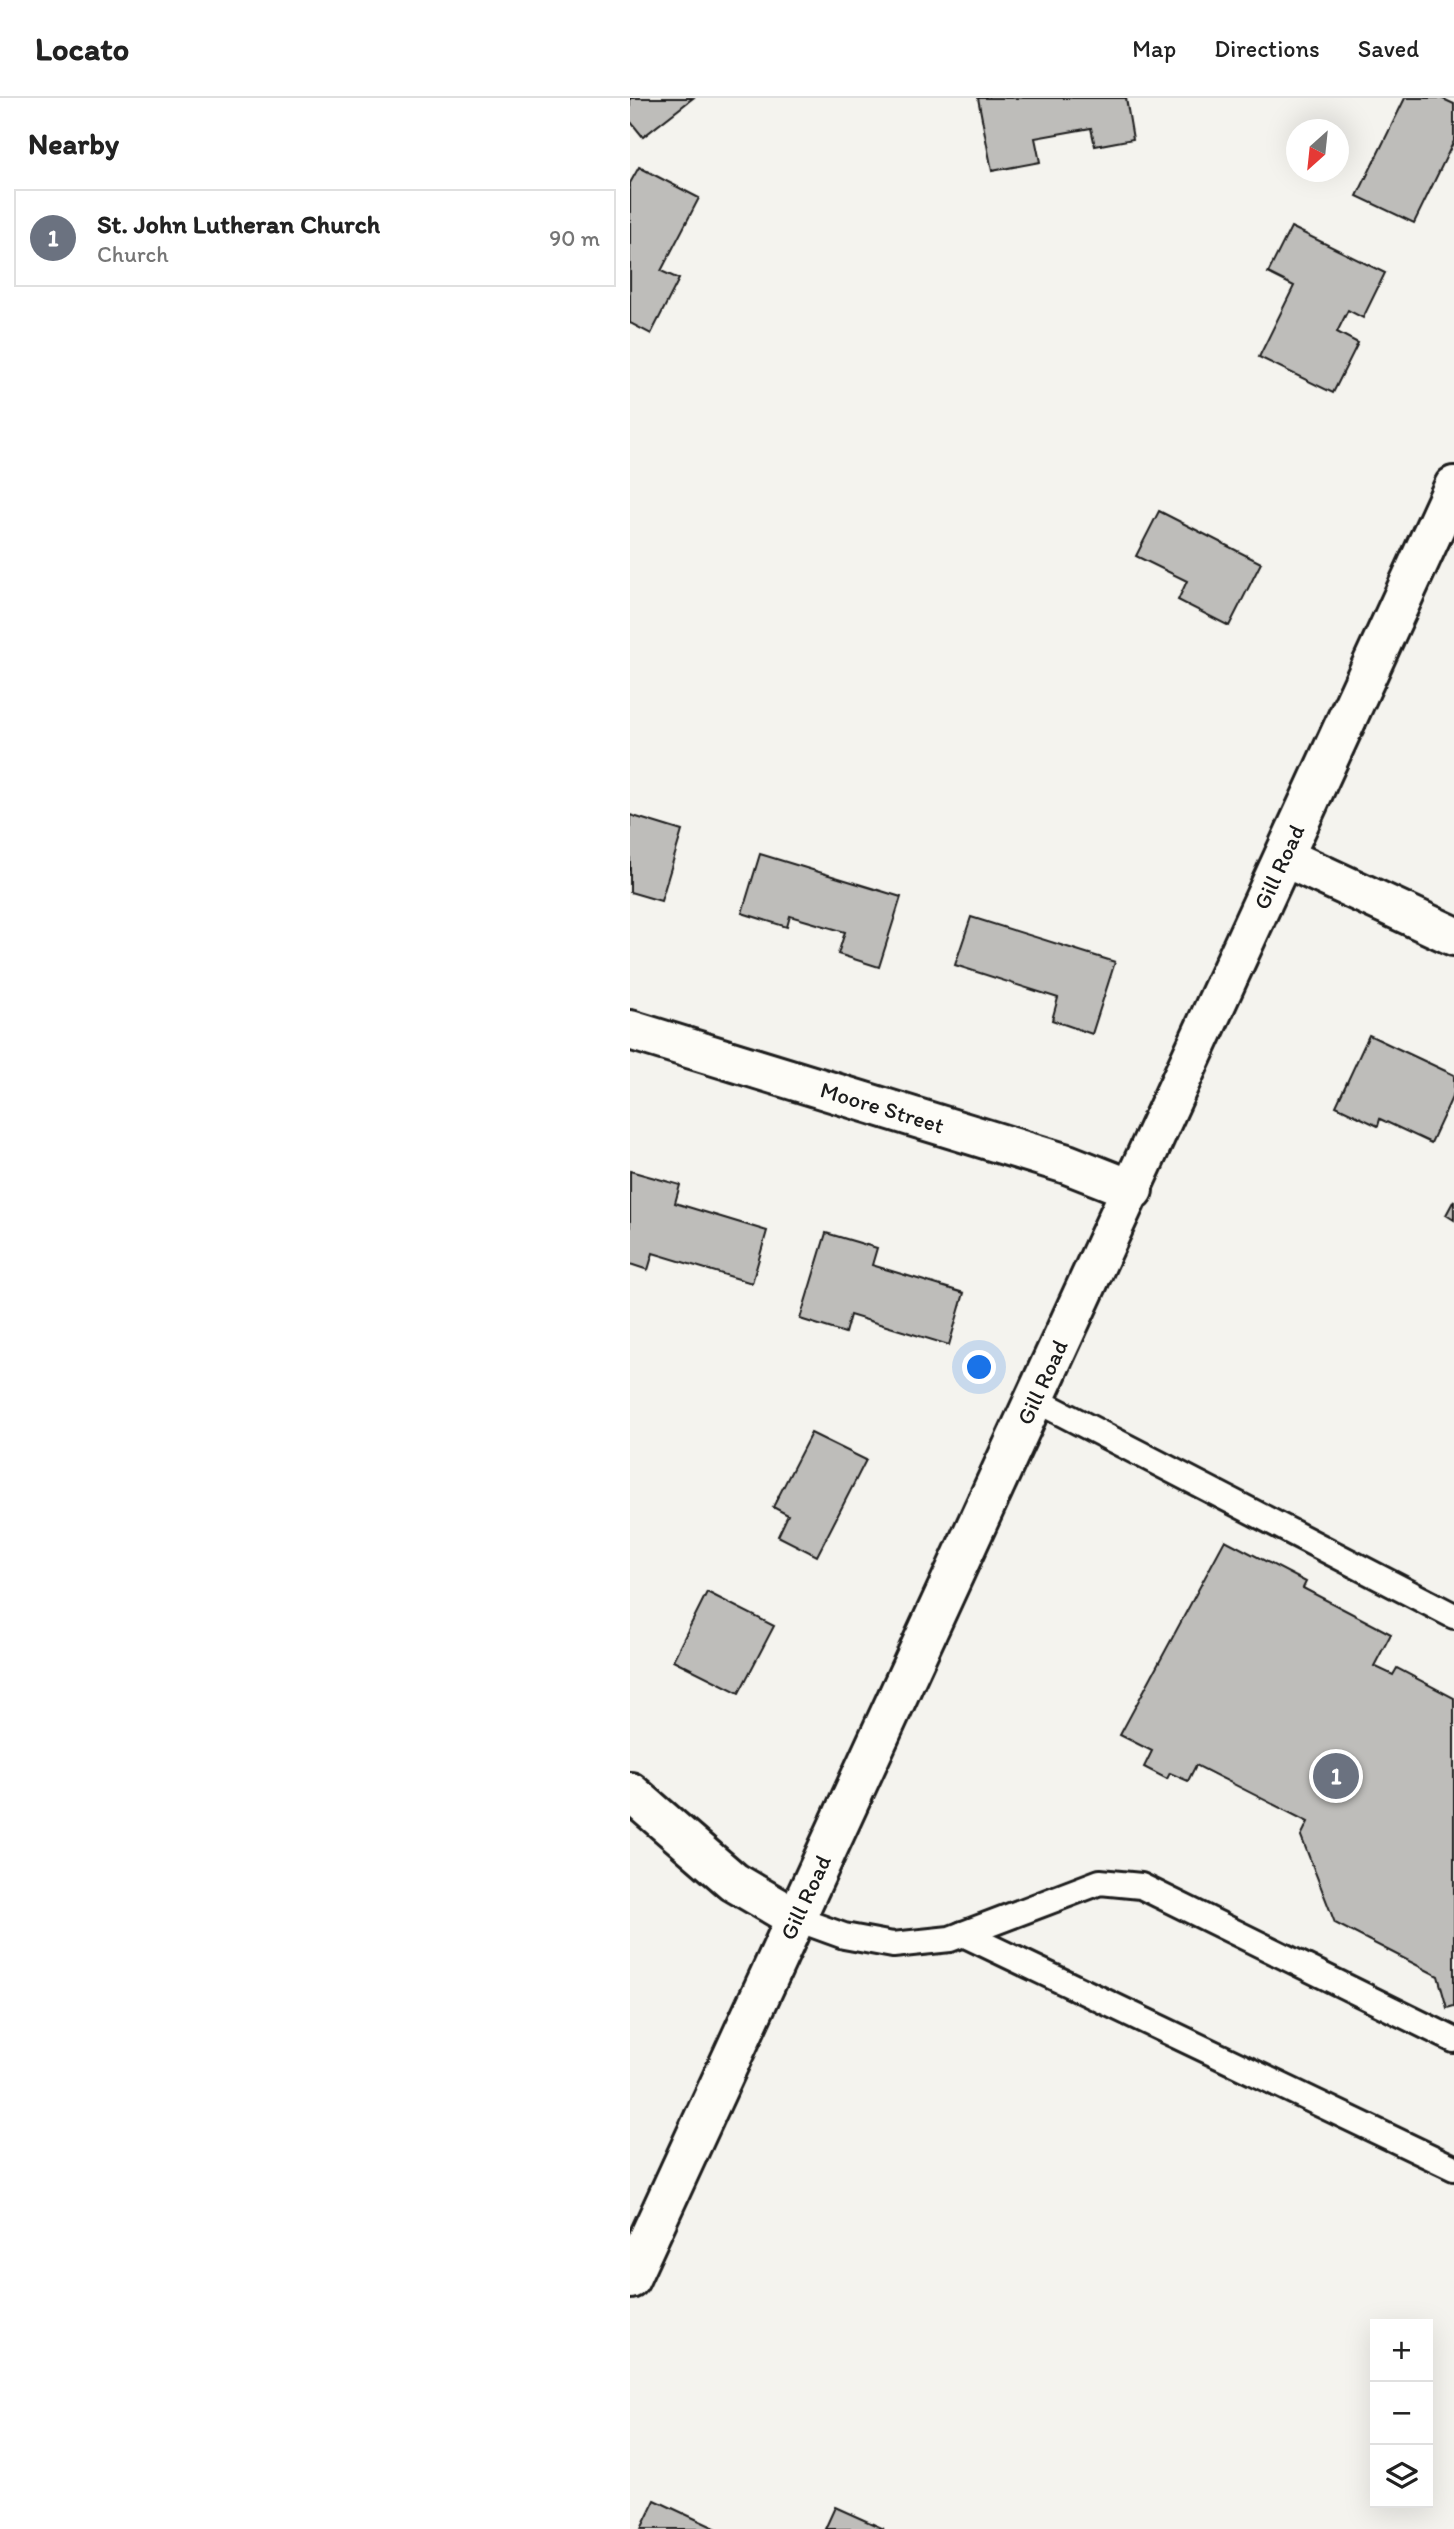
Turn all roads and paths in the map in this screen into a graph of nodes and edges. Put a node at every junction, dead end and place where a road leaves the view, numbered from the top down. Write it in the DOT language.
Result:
graph roads {
  1 [pos="1454,486"];
  2 [pos="1284,857"];
  3 [pos="1454,936"];
  4 [pos="630,1030"];
  5 [pos="1133,1190"];
  6 [pos="1035,1400"];
  7 [pos="1454,1616"];
  8 [pos="630,1792"];
  9 [pos="797,1919"];
  10 [pos="962,1934"];
  11 [pos="1454,2040"];
  12 [pos="1454,2168"];
  13 [pos="630,2279"];
  1 -- 2 [label="street, Gill Road"];
  2 -- 3 [label="street"];
  2 -- 5 [label="street, Gill Road"];
  4 -- 5 [label="street, Moore Street"];
  5 -- 6 [label="street, Gill Road"];
  6 -- 7 [label="lane"];
  6 -- 9 [label="street, Gill Road"];
  8 -- 9 [label="street"];
  9 -- 10 [label="lane"];
  9 -- 13 [label="street, Gill Road"];
  10 -- 11 [label="lane"];
  10 -- 12 [label="lane"];
}
